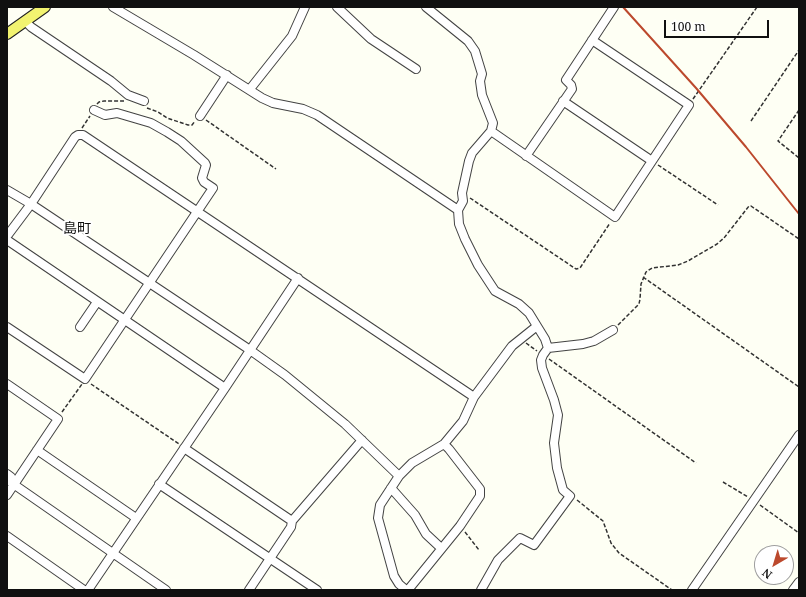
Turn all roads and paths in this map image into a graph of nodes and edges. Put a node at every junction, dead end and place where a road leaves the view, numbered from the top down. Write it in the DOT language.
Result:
graph roads {
  1 [pos="45,7"];
  2 [pos="113,7"];
  3 [pos="305,7"];
  4 [pos="337,7"];
  5 [pos="426,7"];
  6 [pos="757,7"];
  7 [pos="610,9"];
  8 [pos="436,10"];
  9 [pos="25,22"];
  10 [pos="7,34"];
  11 [pos="592,40"];
  12 [pos="799,50"];
  13 [pos="416,69"];
  14 [pos="227,75"];
  15 [pos="250,89"];
  16 [pos="125,101"];
  17 [pos="563,101"];
  18 [pos="145,104"];
  19 [pos="689,105"];
  20 [pos="94,110"];
  21 [pos="799,110"];
  22 [pos="200,116"];
  23 [pos="751,121"];
  24 [pos="491,131"];
  25 [pos="78,135"];
  26 [pos="526,156"];
  27 [pos="799,158"];
  28 [pos="652,161"];
  29 [pos="276,169"];
  30 [pos="7,190"];
  31 [pos="462,194"];
  32 [pos="31,204"];
  33 [pos="718,205"];
  34 [pos="458,210"];
  35 [pos="197,212"];
  36 [pos="615,217"];
  37 [pos="7,236"];
  38 [pos="799,239"];
  39 [pos="7,240"];
  40 [pos="643,277"];
  41 [pos="298,278"];
  42 [pos="150,282"];
  43 [pos="97,302"];
  44 [pos="124,320"];
  45 [pos="537,326"];
  46 [pos="7,327"];
  47 [pos="80,327"];
  48 [pos="613,330"];
  49 [pos="521,340"];
  50 [pos="548,348"];
  51 [pos="250,350"];
  52 [pos="543,355"];
  53 [pos="85,379"];
  54 [pos="7,384"];
  55 [pos="799,387"];
  56 [pos="225,388"];
  57 [pos="474,397"];
  58 [pos="58,419"];
  59 [pos="799,435"];
  60 [pos="362,440"];
  61 [pos="444,444"];
  62 [pos="184,448"];
  63 [pos="37,450"];
  64 [pos="696,463"];
  65 [pos="7,474"];
  66 [pos="399,476"];
  67 [pos="723,482"];
  68 [pos="14,484"];
  69 [pos="159,484"];
  70 [pos="391,488"];
  71 [pos="7,495"];
  72 [pos="570,496"];
  73 [pos="753,500"];
  74 [pos="136,518"];
  75 [pos="292,521"];
  76 [pos="460,526"];
  77 [pos="799,533"];
  78 [pos="7,536"];
  79 [pos="441,548"];
  80 [pos="478,550"];
  81 [pos="112,554"];
  82 [pos="270,558"];
  83 [pos="799,582"];
  84 [pos="84,590"];
  85 [pos="88,590"];
  86 [pos="166,590"];
  87 [pos="249,590"];
  88 [pos="317,590"];
  89 [pos="407,590"];
  90 [pos="481,590"];
  91 [pos="672,590"];
  92 [pos="692,590"];
  93 [pos="793,590"];
  1 -- 9 [label="main road"];
  2 -- 14 [label="street"];
  3 -- 15 [label="street"];
  4 -- 13 [label="street"];
  5 -- 8 [label="street"];
  6 -- 19 [label="path"];
  7 -- 11 [label="street"];
  8 -- 24 [label="street"];
  9 -- 10 [label="main road"];
  9 -- 18 [label="street"];
  11 -- 17 [label="street"];
  11 -- 19 [label="street"];
  12 -- 23 [label="path"];
  14 -- 15 [label="street"];
  14 -- 22 [label="street"];
  15 -- 34 [label="street"];
  16 -- 20 [label="path"];
  17 -- 26 [label="street"];
  17 -- 28 [label="street"];
  18 -- 22 [label="path"];
  19 -- 28 [label="street"];
  20 -- 25 [label="path"];
  20 -- 35 [label="street"];
  21 -- 27 [label="path"];
  22 -- 29 [label="path"];
  24 -- 26 [label="street"];
  24 -- 31 [label="street"];
  25 -- 32 [label="street"];
  25 -- 35 [label="street"];
  26 -- 36 [label="street"];
  28 -- 33 [label="path"];
  28 -- 36 [label="street"];
  30 -- 32 [label="street"];
  31 -- 34 [label="street"];
  31 -- 36 [label="path"];
  32 -- 37 [label="street"];
  32 -- 42 [label="street"];
  34 -- 45 [label="street"];
  35 -- 41 [label="street"];
  35 -- 42 [label="street"];
  38 -- 40 [label="path"];
  39 -- 43 [label="street"];
  40 -- 48 [label="path"];
  40 -- 55 [label="path"];
  41 -- 51 [label="street"];
  41 -- 57 [label="street"];
  42 -- 44 [label="street"];
  42 -- 51 [label="street"];
  43 -- 44 [label="street"];
  43 -- 47 [label="street"];
  44 -- 53 [label="street"];
  44 -- 56 [label="street"];
  45 -- 49 [label="street"];
  45 -- 50 [label="street"];
  46 -- 53 [label="street"];
  48 -- 50 [label="street"];
  49 -- 52 [label="path"];
  49 -- 57 [label="street"];
  50 -- 52 [label="street"];
  51 -- 56 [label="street"];
  51 -- 60 [label="street"];
  52 -- 64 [label="path"];
  52 -- 72 [label="street"];
  53 -- 58 [label="path"];
  53 -- 62 [label="path"];
  54 -- 58 [label="street"];
  56 -- 62 [label="street"];
  57 -- 61 [label="street"];
  58 -- 63 [label="street"];
  59 -- 73 [label="street"];
  60 -- 66 [label="street"];
  60 -- 75 [label="street"];
  61 -- 66 [label="street"];
  61 -- 76 [label="street"];
  62 -- 69 [label="street"];
  62 -- 75 [label="street"];
  63 -- 68 [label="street"];
  63 -- 74 [label="street"];
  65 -- 68 [label="street"];
  66 -- 70 [label="street"];
  67 -- 73 [label="path"];
  68 -- 71 [label="street"];
  68 -- 81 [label="street"];
  69 -- 74 [label="street"];
  69 -- 82 [label="street"];
  70 -- 79 [label="street"];
  70 -- 89 [label="street"];
  72 -- 90 [label="street"];
  72 -- 91 [label="path"];
  73 -- 77 [label="path"];
  73 -- 92 [label="street"];
  74 -- 81 [label="street"];
  75 -- 82 [label="street"];
  76 -- 79 [label="street"];
  76 -- 80 [label="path"];
  78 -- 84 [label="street"];
  79 -- 89 [label="street"];
  81 -- 85 [label="street"];
  81 -- 86 [label="street"];
  82 -- 87 [label="street"];
  82 -- 88 [label="street"];
  83 -- 93 [label="street"];
}
